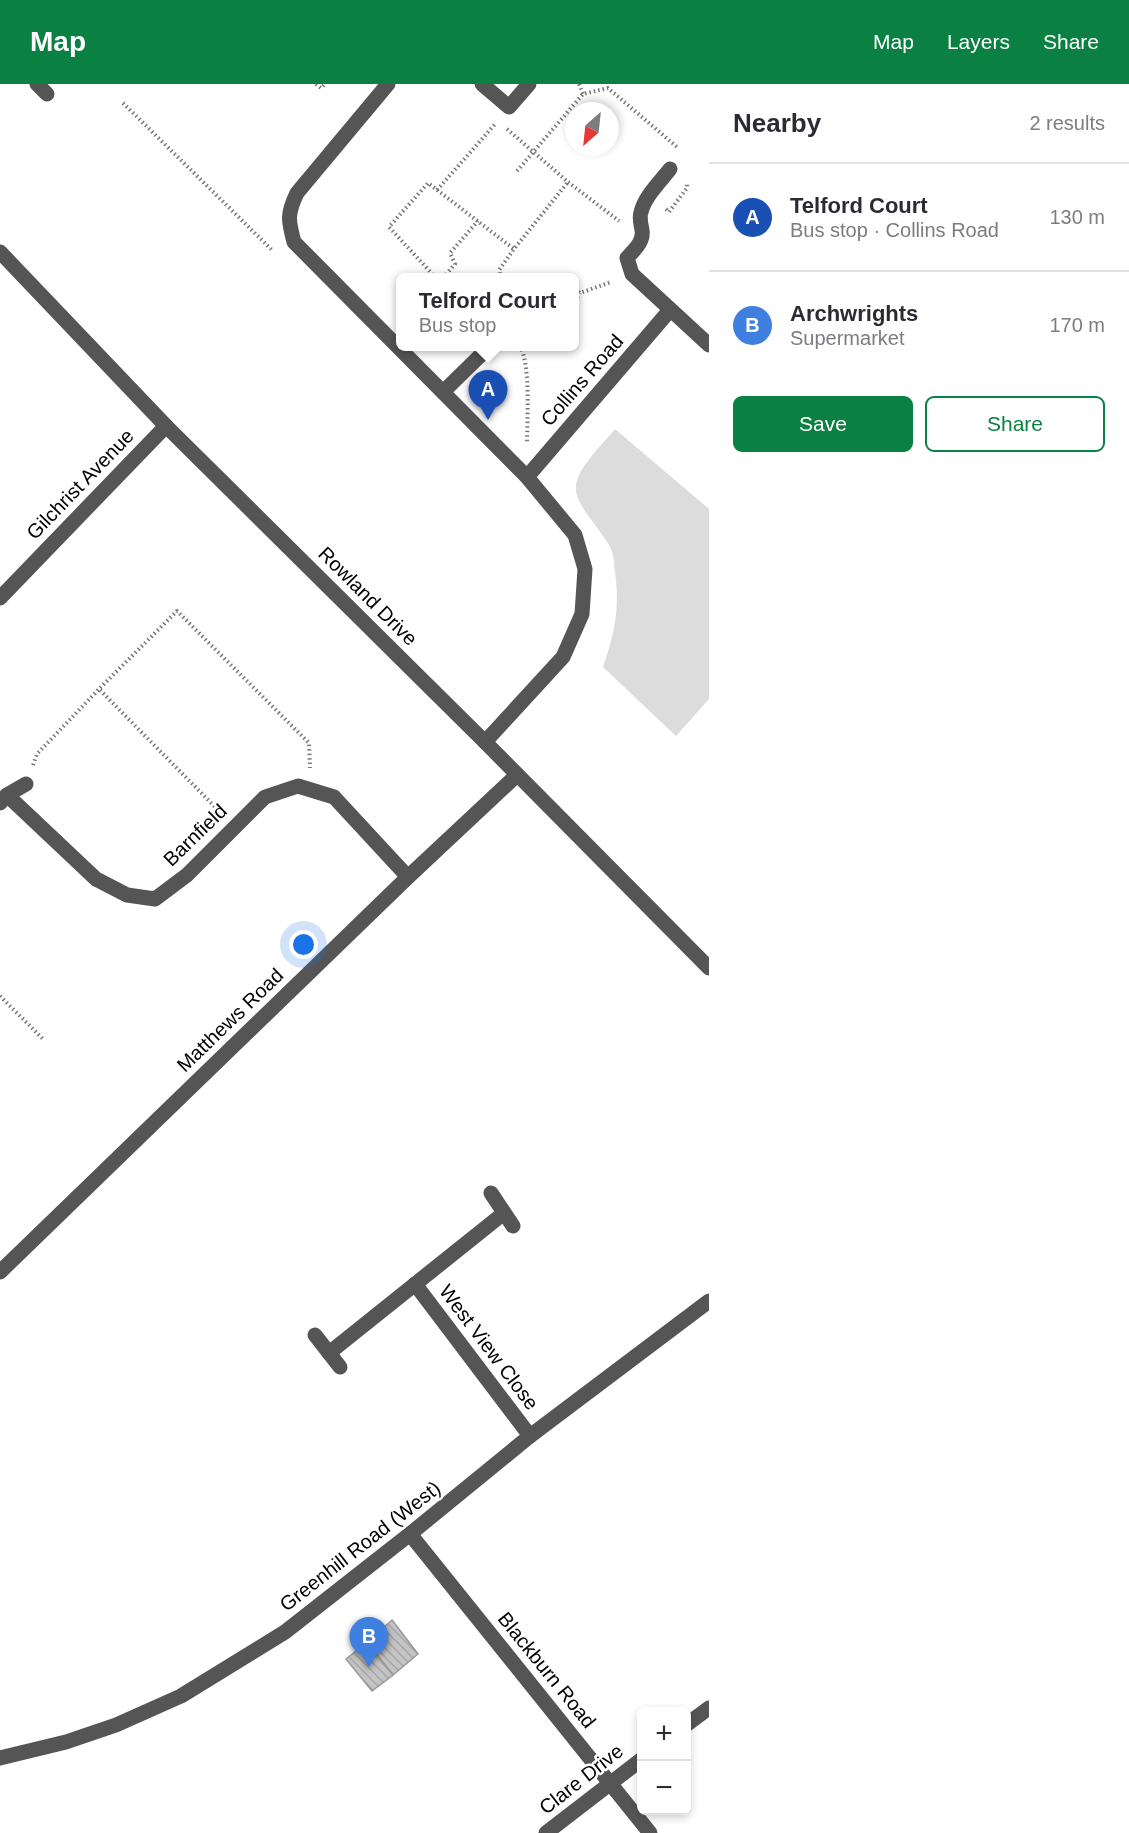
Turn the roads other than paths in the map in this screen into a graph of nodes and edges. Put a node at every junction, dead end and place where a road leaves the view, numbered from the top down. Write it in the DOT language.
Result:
graph roads {
  1 [pos="388,84"];
  2 [pos="482,84"];
  3 [pos="529,84"];
  4 [pos="670,169"];
  5 [pos="0,252"];
  6 [pos="670,310"];
  7 [pos="396,345"];
  8 [pos="709,345"];
  9 [pos="402,351"];
  10 [pos="485,351"];
  11 [pos="443,392"];
  12 [pos="166,426"];
  13 [pos="527,477"];
  14 [pos="0,598"];
  15 [pos="486,742"];
  16 [pos="517,775"];
  17 [pos="26,784"];
  18 [pos="3,799"];
  19 [pos="408,878"];
  20 [pos="709,968"];
  21 [pos="491,1193"];
  22 [pos="0,1272"];
  23 [pos="415,1284"];
  24 [pos="709,1301"];
  25 [pos="315,1335"];
  26 [pos="328,1353"];
  27 [pos="340,1367"];
  28 [pos="530,1436"];
  29 [pos="410,1534"];
  30 [pos="709,1708"];
  31 [pos="691,1722"];
  32 [pos="0,1758"];
  33 [pos="639,1761"];
  34 [pos="610,1783"];
  35 [pos="546,1833"];
  36 [pos="650,1833"];
  1 -- 7 [label="street"];
  2 -- 3 [label="street"];
  4 -- 6 [label="street"];
  5 -- 12 [label="street, Rowland Drive"];
  6 -- 8 [label="street"];
  6 -- 13 [label="street, Collins Road"];
  9 -- 11 [label="street"];
  10 -- 11 [label="street"];
  11 -- 13 [label="street"];
  12 -- 14 [label="street, Gilchrist Avenue"];
  12 -- 15 [label="street, Rowland Drive"];
  13 -- 15 [label="street"];
  15 -- 16 [label="street, Rowland Drive"];
  16 -- 19 [label="street, Matthews Road"];
  16 -- 20 [label="street, Rowland Drive"];
  17 -- 18 [label="street, Barnfield"];
  18 -- 19 [label="street, Barnfield"];
  19 -- 22 [label="street, Matthews Road"];
  21 -- 23 [label="street, West View Close"];
  23 -- 26 [label="street, West View Close"];
  23 -- 28 [label="street, West View Close"];
  24 -- 28 [label="street, Greenhill Road (West)"];
  25 -- 26 [label="street"];
  26 -- 27 [label="street"];
  28 -- 29 [label="street, Greenhill Road (West)"];
  29 -- 32 [label="street, Greenhill Road (West)"];
  29 -- 34 [label="street, Blackburn Road"];
  30 -- 31 [label="street"];
  33 -- 34 [label="street, Clare Drive"];
  34 -- 35 [label="street, Clare Drive"];
  34 -- 36 [label="street, Blackburn Road"];
}
